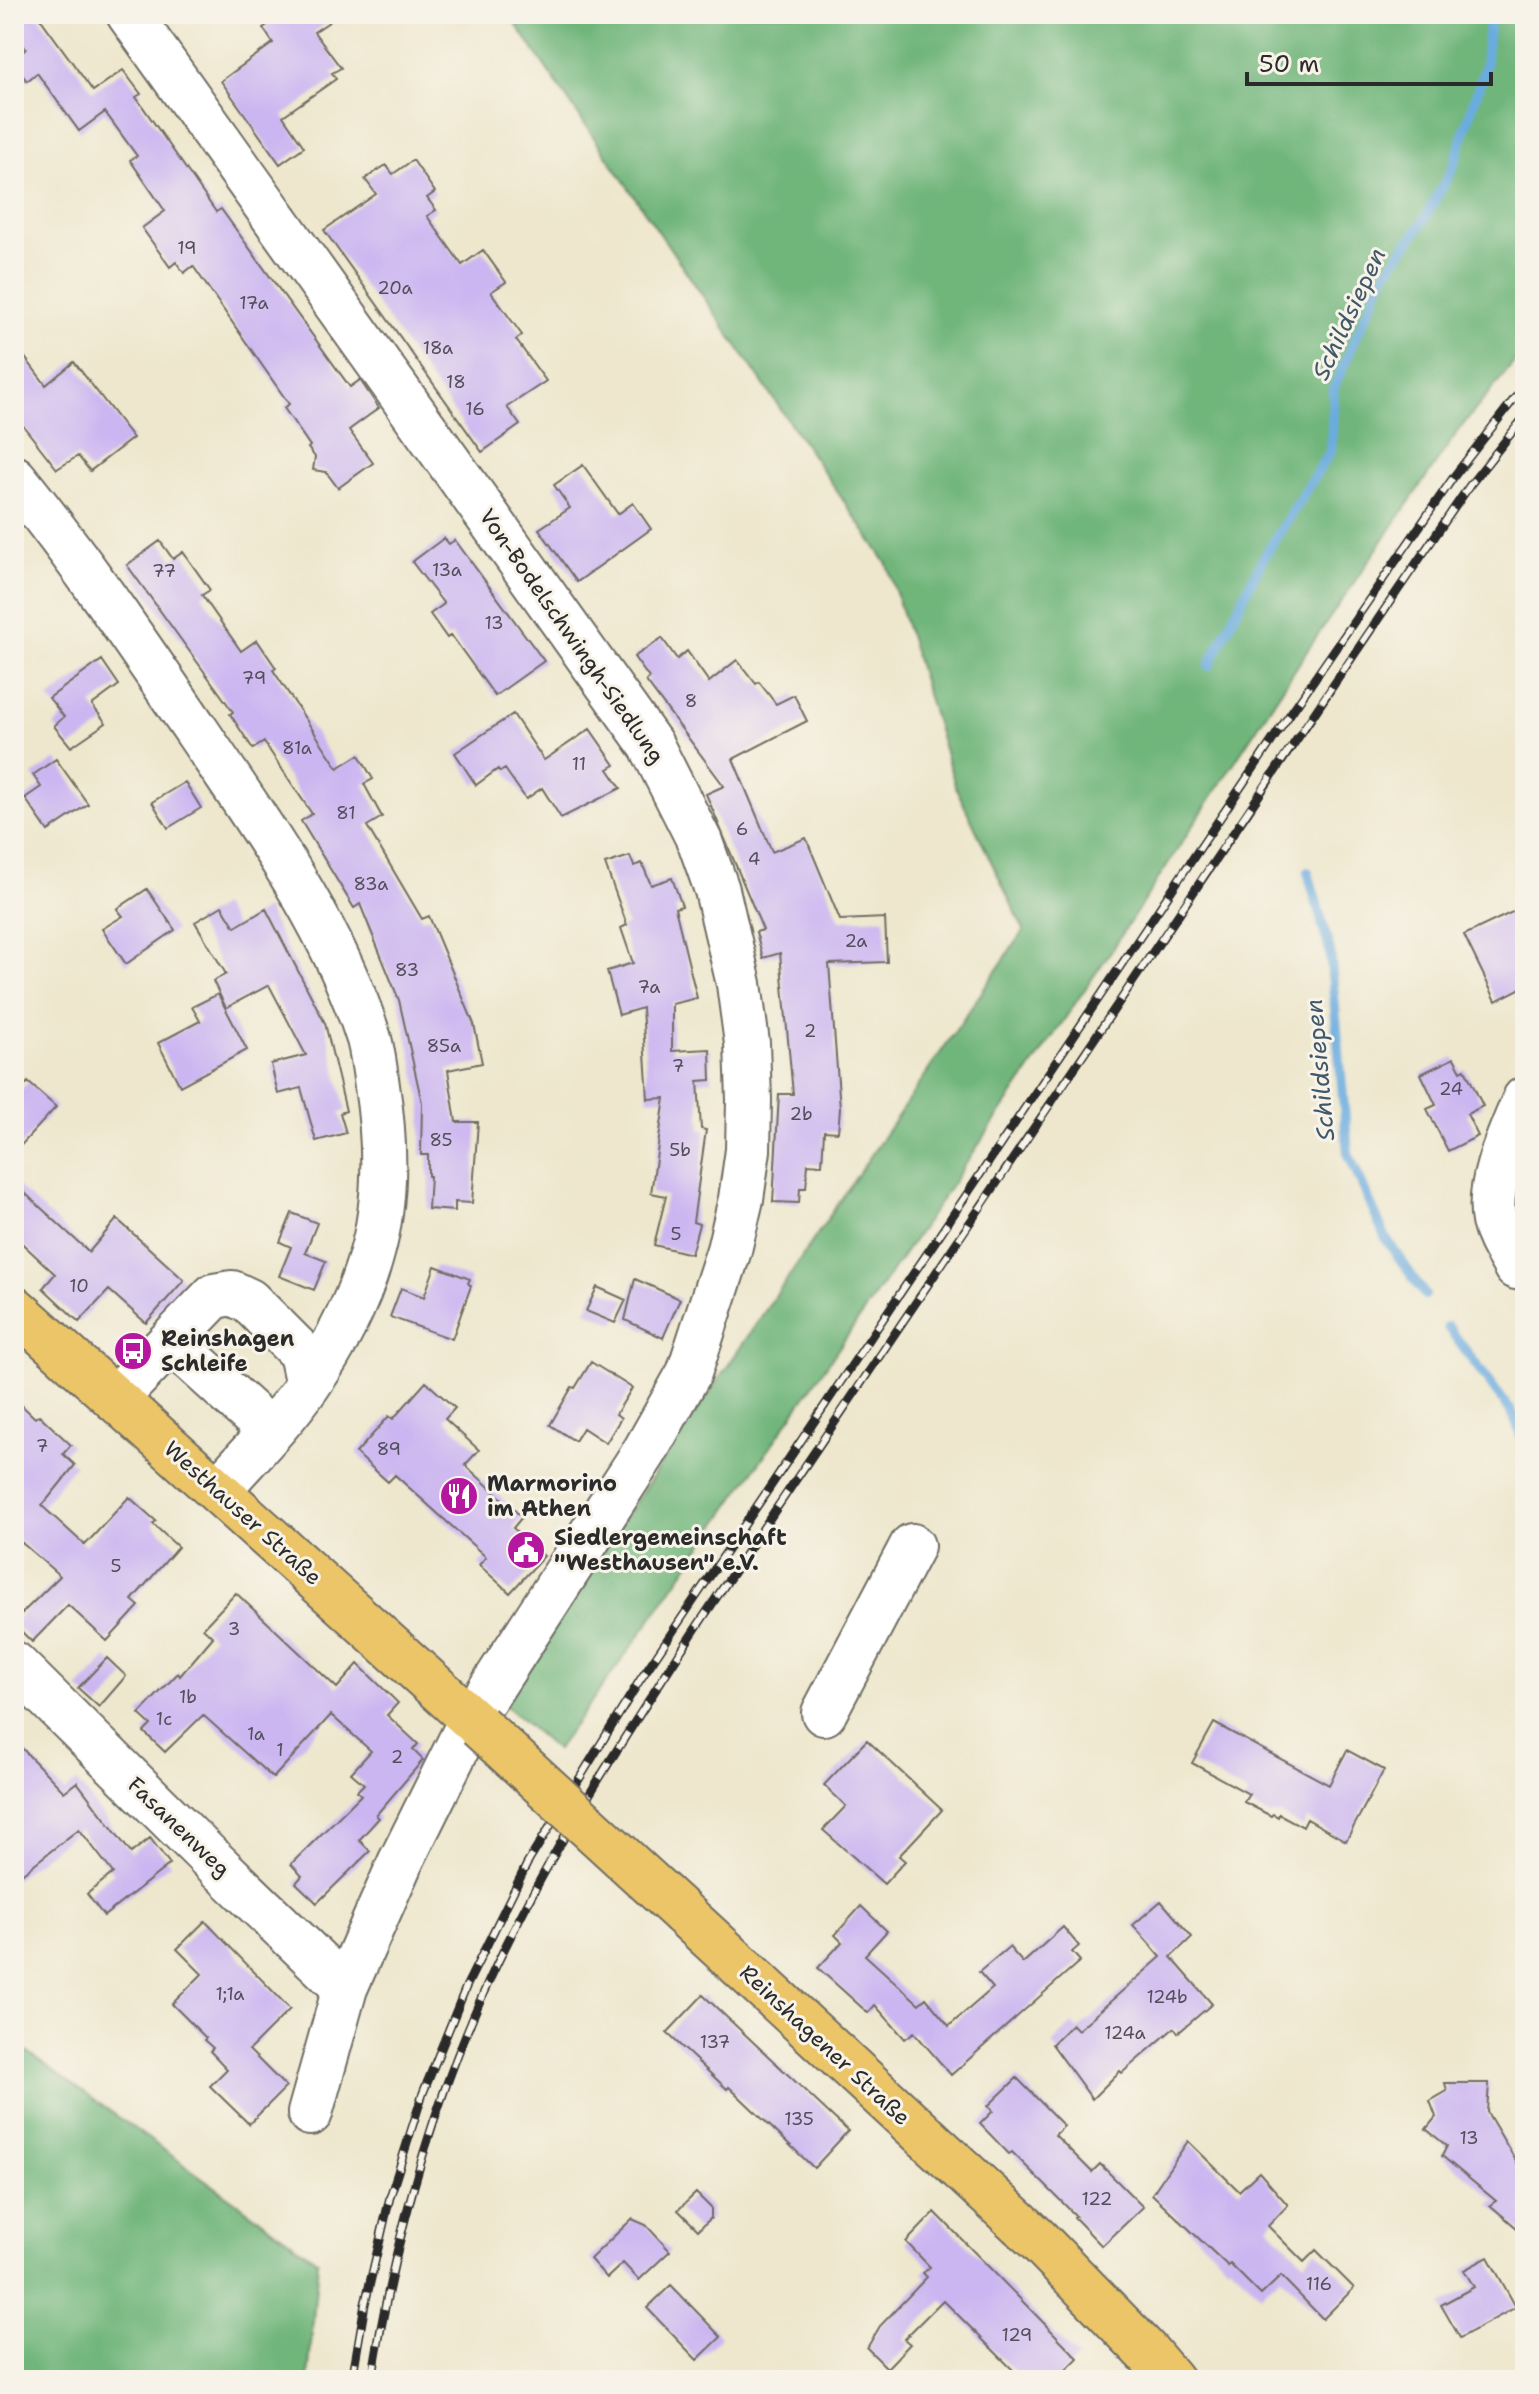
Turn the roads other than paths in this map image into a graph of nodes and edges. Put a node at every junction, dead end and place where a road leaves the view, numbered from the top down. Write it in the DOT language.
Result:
graph roads {
  1 [pos="129,14"];
  2 [pos="14,478"];
  3 [pos="1525,1099"];
  4 [pos="1516,1267"];
  5 [pos="14,1308"];
  6 [pos="171,1341"];
  7 [pos="308,1385"];
  8 [pos="115,1399"];
  9 [pos="270,1431"];
  10 [pos="218,1490"];
  11 [pos="912,1546"];
  12 [pos="14,1664"];
  13 [pos="824,1713"];
  14 [pos="476,1722"];
  15 [pos="345,1988"];
  16 [pos="310,2113"];
  17 [pos="1171,2380"];
  1 -- 14 [label="street, Von-Bodelschwingh-Siedlung"];
  2 -- 7 [label="street"];
  3 -- 4 [label="street"];
  5 -- 8 [label="main road, Westhauser Straße"];
  6 -- 7 [label="street"];
  6 -- 8 [label="street"];
  6 -- 9 [label="street"];
  7 -- 9 [label="street"];
  8 -- 10 [label="main road, Westhauser Straße"];
  9 -- 10 [label="street"];
  10 -- 14 [label="main road, Westhauser Straße"];
  11 -- 13 [label="street"];
  12 -- 15 [label="street, Fasanenweg"];
  14 -- 15 [label="street"];
  14 -- 17 [label="main road, Reinshagener Straße, bridge"];
  15 -- 16 [label="street"];
}
